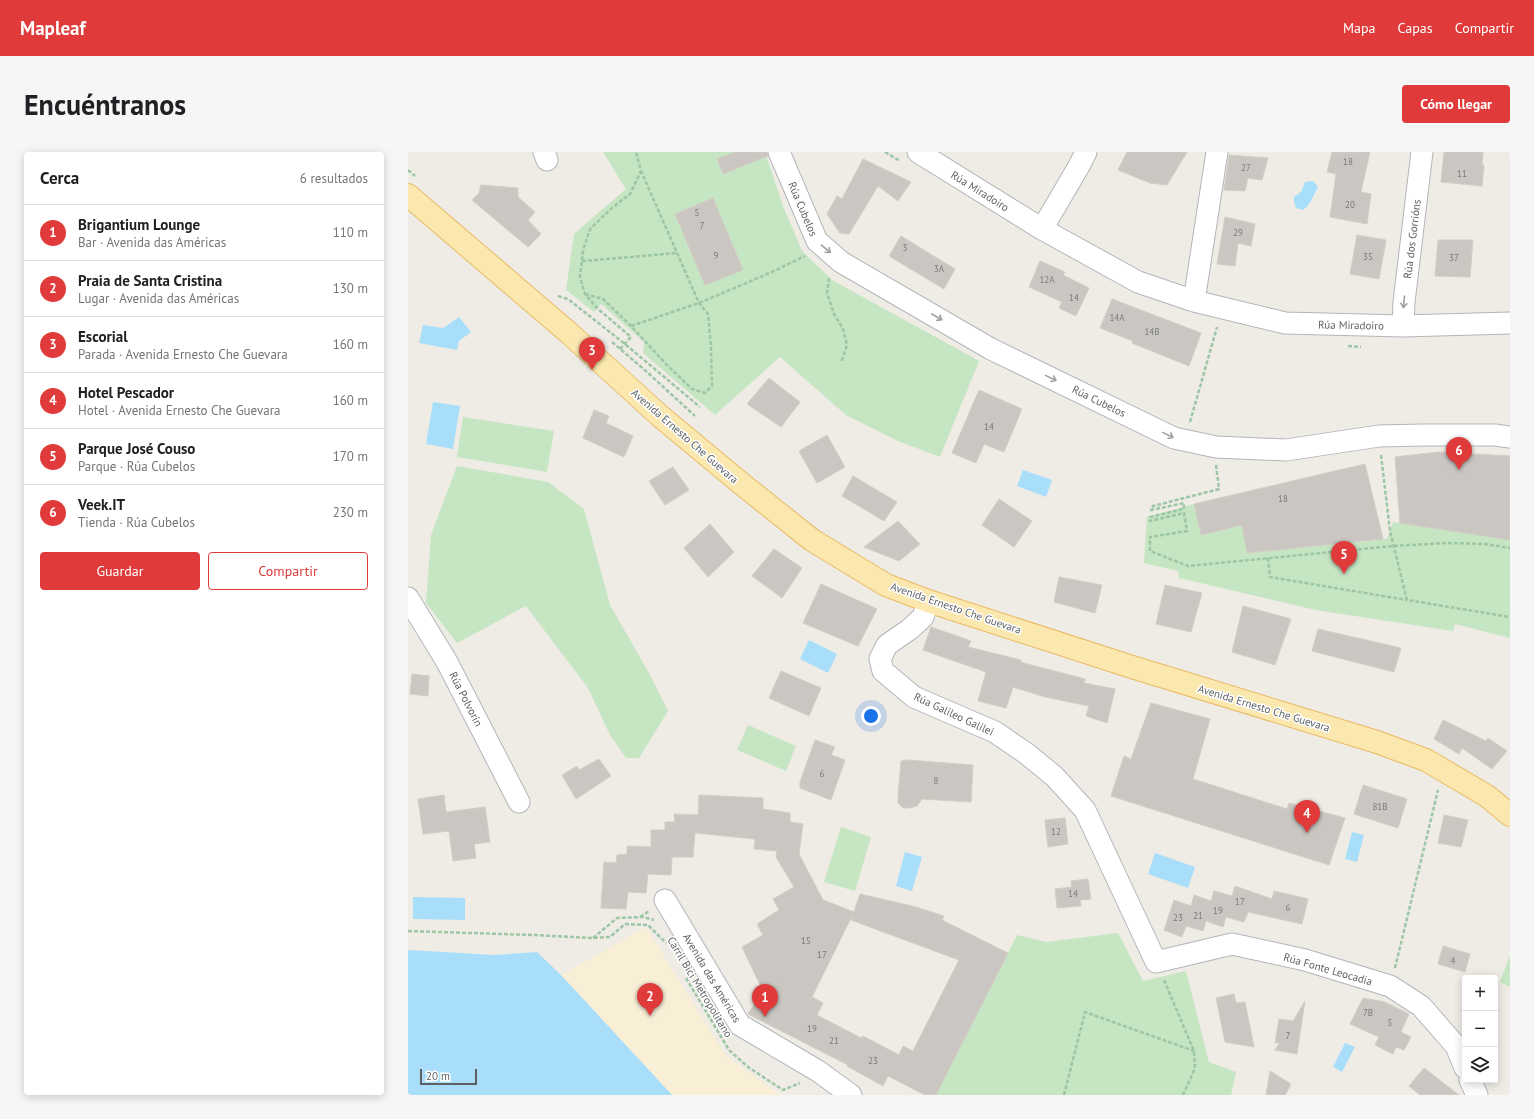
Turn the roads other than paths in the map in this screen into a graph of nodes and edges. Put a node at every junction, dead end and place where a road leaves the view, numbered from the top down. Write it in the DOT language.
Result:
graph roads {
  1 [pos="779,152"];
  2 [pos="918,152"];
  3 [pos="1086,152"];
  4 [pos="1218,152"];
  5 [pos="1422,152"];
  6 [pos="414,187"];
  7 [pos="1042,229"];
  8 [pos="1194,301"];
  9 [pos="1510,323"];
  10 [pos="1403,326"];
  11 [pos="1510,437"];
  12 [pos="408,598"];
  13 [pos="928,601"];
  14 [pos="519,802"];
  15 [pos="1510,815"];
  16 [pos="664,900"];
  17 [pos="1156,962"];
  18 [pos="1462,1061"];
  19 [pos="1471,1083"];
  20 [pos="852,1095"];
  21 [pos="1476,1095"];
  1 -- 11 [label="street, Rúa Cubelos, one-way"];
  2 -- 7 [label="street, Rúa Miradoiro"];
  3 -- 7 [label="street"];
  4 -- 8 [label="street"];
  5 -- 10 [label="street, Rúa dos Gorrións, one-way"];
  6 -- 13 [label="main road, Avenida Ernesto Che Guevara"];
  7 -- 8 [label="street, Rúa Miradoiro"];
  8 -- 10 [label="street, Rúa Miradoiro"];
  9 -- 10 [label="street, Rúa Miradoiro"];
  12 -- 14 [label="street, Rúa Polvorín"];
  13 -- 15 [label="main road, Avenida Ernesto Che Guevara"];
  13 -- 17 [label="street, Rúa Galileo Galilei"];
  16 -- 20 [label="street, Avenida das Américas"];
  17 -- 18 [label="street, Rúa Fonte Leocadia"];
  19 -- 21 [label="street"];
}
